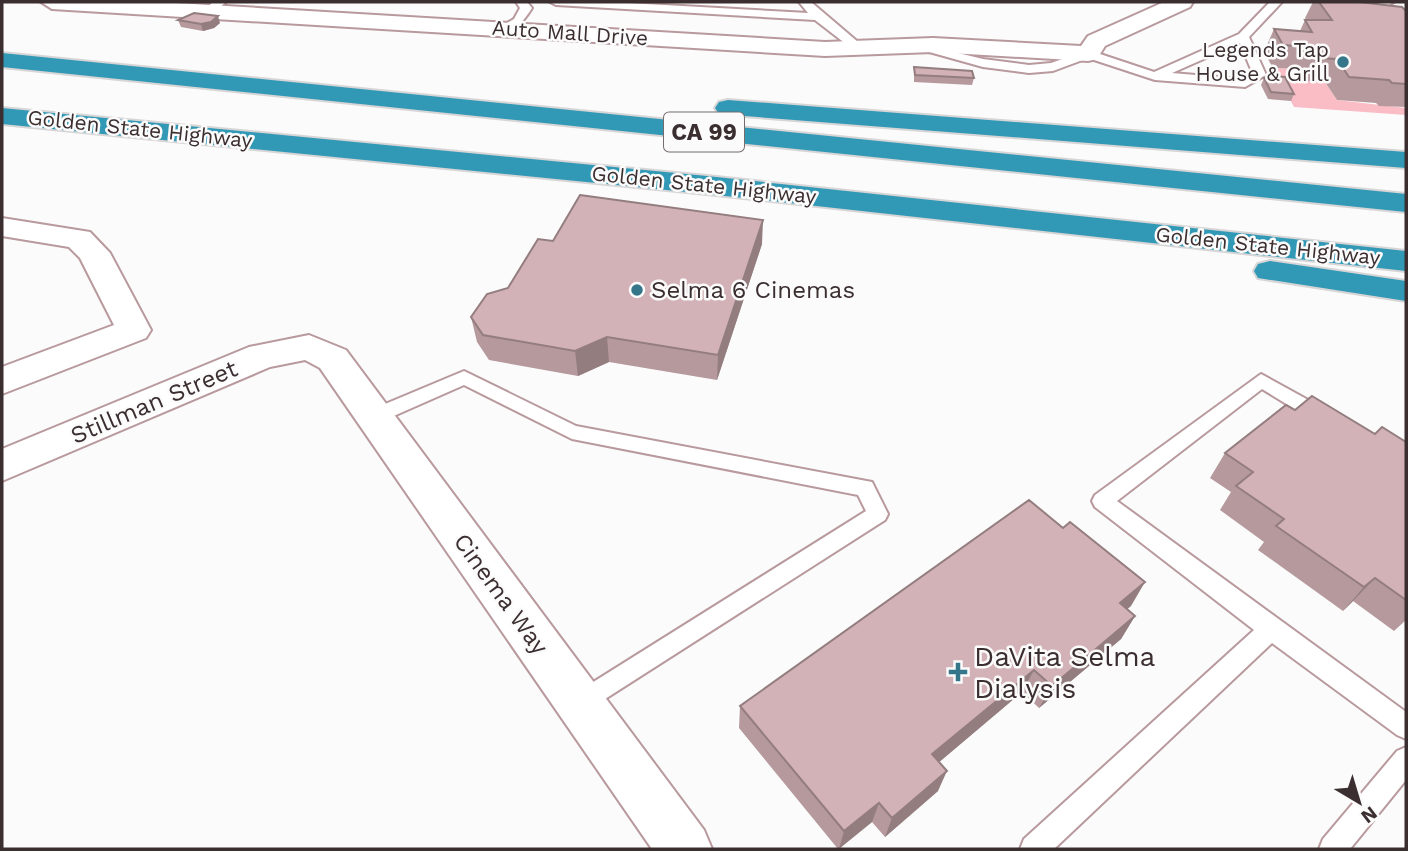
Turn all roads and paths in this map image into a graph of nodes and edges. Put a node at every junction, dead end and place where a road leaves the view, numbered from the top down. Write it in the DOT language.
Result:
graph roads {
  1 [pos="52,2"];
  2 [pos="521,2"];
  3 [pos="556,2"];
  4 [pos="804,2"];
  5 [pos="1276,2"];
  6 [pos="1388,2"];
  7 [pos="1169,5"];
  8 [pos="214,6"];
  9 [pos="815,17"];
  10 [pos="506,19"];
  11 [pos="1380,20"];
  12 [pos="1243,37"];
  13 [pos="859,48"];
  14 [pos="1088,54"];
  15 [pos="2,59"];
  16 [pos="1155,76"];
  17 [pos="2,116"];
  18 [pos="1406,160"];
  19 [pos="707,185"];
  20 [pos="1406,203"];
  21 [pos="2,227"];
  22 [pos="1406,261"];
  23 [pos="1406,291"];
  24 [pos="309,347"];
  25 [pos="2,381"];
  26 [pos="373,417"];
  27 [pos="1339,426"];
  28 [pos="2,466"];
  29 [pos="1271,629"];
  30 [pos="580,704"];
  31 [pos="1406,727"];
  32 [pos="1406,761"];
  33 [pos="685,849"];
  34 [pos="1034,849"];
  35 [pos="1334,849"];
  1 -- 8 [label="street, Auto Mall Drive"];
  2 -- 10 [label="lane"];
  2 -- 10 [label="lane"];
  3 -- 9 [label="lane"];
  4 -- 9 [label="lane"];
  5 -- 12 [label="lane"];
  6 -- 11 [label="lane"];
  7 -- 14 [label="street"];
  8 -- 10 [label="street, Auto Mall Drive"];
  9 -- 13 [label="lane"];
  10 -- 13 [label="street, Auto Mall Drive"];
  12 -- 16 [label="lane"];
  12 -- 16 [label="lane"];
  13 -- 14 [label="street, Auto Mall Drive"];
  14 -- 16 [label="lane"];
  15 -- 18 [label="highway"];
  15 -- 20 [label="highway, CA 99"];
  17 -- 19 [label="highway, Golden State Highway / CA 99"];
  19 -- 22 [label="highway, Golden State Highway / CA 99"];
  19 -- 23 [label="highway"];
  21 -- 25 [label="street"];
  24 -- 26 [label="street, Cinema Way"];
  24 -- 28 [label="street, Stillman Street"];
  26 -- 30 [label="street, Cinema Way"];
  26 -- 30 [label="lane"];
  27 -- 29 [label="lane"];
  29 -- 31 [label="lane"];
  29 -- 34 [label="lane"];
  30 -- 33 [label="street, Cinema Way"];
  32 -- 35 [label="lane"];
}
